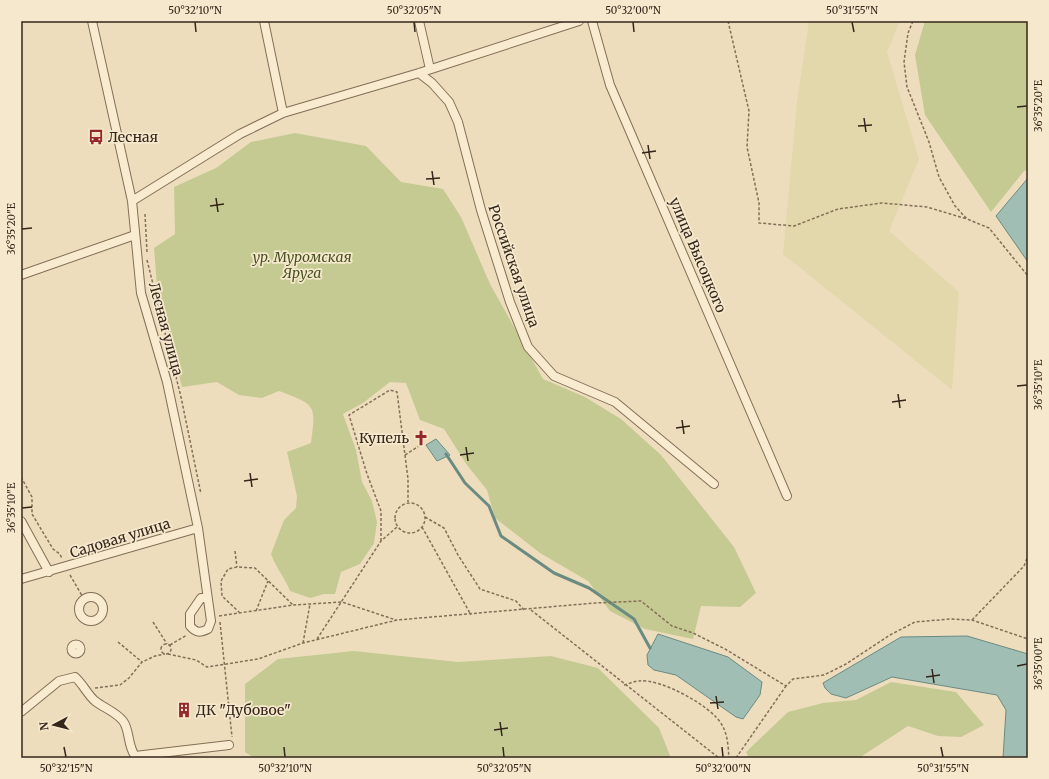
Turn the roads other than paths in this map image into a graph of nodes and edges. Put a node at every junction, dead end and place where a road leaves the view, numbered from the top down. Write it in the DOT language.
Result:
graph roads {
  1 [pos="92,21"];
  2 [pos="264,21"];
  3 [pos="419,21"];
  4 [pos="579,21"];
  5 [pos="592,21"];
  6 [pos="430,69"];
  7 [pos="419,73"];
  8 [pos="284,114"];
  9 [pos="132,201"];
  10 [pos="135,235"];
  11 [pos="21,275"];
  12 [pos="714,484"];
  13 [pos="787,496"];
  14 [pos="21,521"];
  15 [pos="198,528"];
  16 [pos="49,572"];
  17 [pos="21,579"];
  18 [pos="207,598"];
  19 [pos="21,712"];
  20 [pos="229,745"];
  1 -- 9 [label="street, Лесная улица"];
  2 -- 8 [label="street"];
  3 -- 6 [label="street"];
  4 -- 6 [label="street"];
  5 -- 13 [label="street, улица Высоцкого"];
  6 -- 7 [label="street"];
  7 -- 8 [label="street"];
  7 -- 12 [label="street, Российская улица"];
  8 -- 9 [label="street"];
  9 -- 10 [label="street, Лесная улица"];
  10 -- 11 [label="street"];
  10 -- 15 [label="street, Лесная улица"];
  14 -- 16 [label="street"];
  15 -- 16 [label="street, Садовая улица"];
  15 -- 18 [label="street, Лесная улица"];
  16 -- 17 [label="street, Садовая улица"];
  19 -- 20 [label="street"];
}
